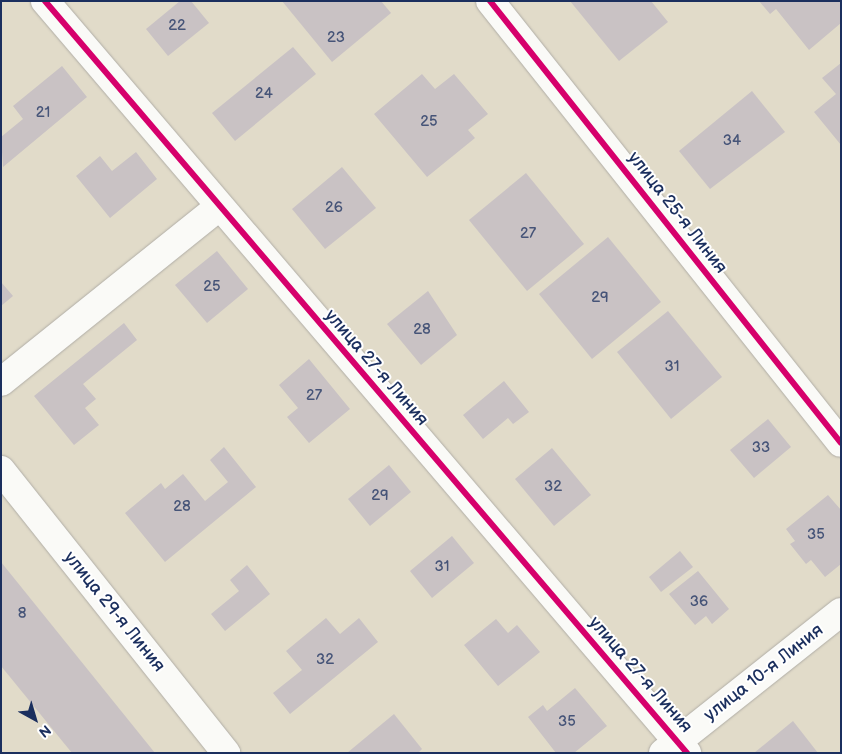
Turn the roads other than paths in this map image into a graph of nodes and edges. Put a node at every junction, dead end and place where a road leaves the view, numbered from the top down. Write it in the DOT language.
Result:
graph roads {
  1 [pos="45,1"];
  2 [pos="490,1"];
  3 [pos="219,207"];
  4 [pos="1,382"];
  5 [pos="841,442"];
  6 [pos="1,470"];
  7 [pos="841,612"];
  8 [pos="676,749"];
  9 [pos="226,753"];
  1 -- 3 [label="street, улица 27-я Линия"];
  2 -- 5 [label="street, улица 25-я Линия"];
  3 -- 4 [label="street"];
  3 -- 8 [label="street, улица 27-я Линия"];
  6 -- 9 [label="street, улица 29-я Линия"];
  7 -- 8 [label="street, улица 10-я Линия"];
}
